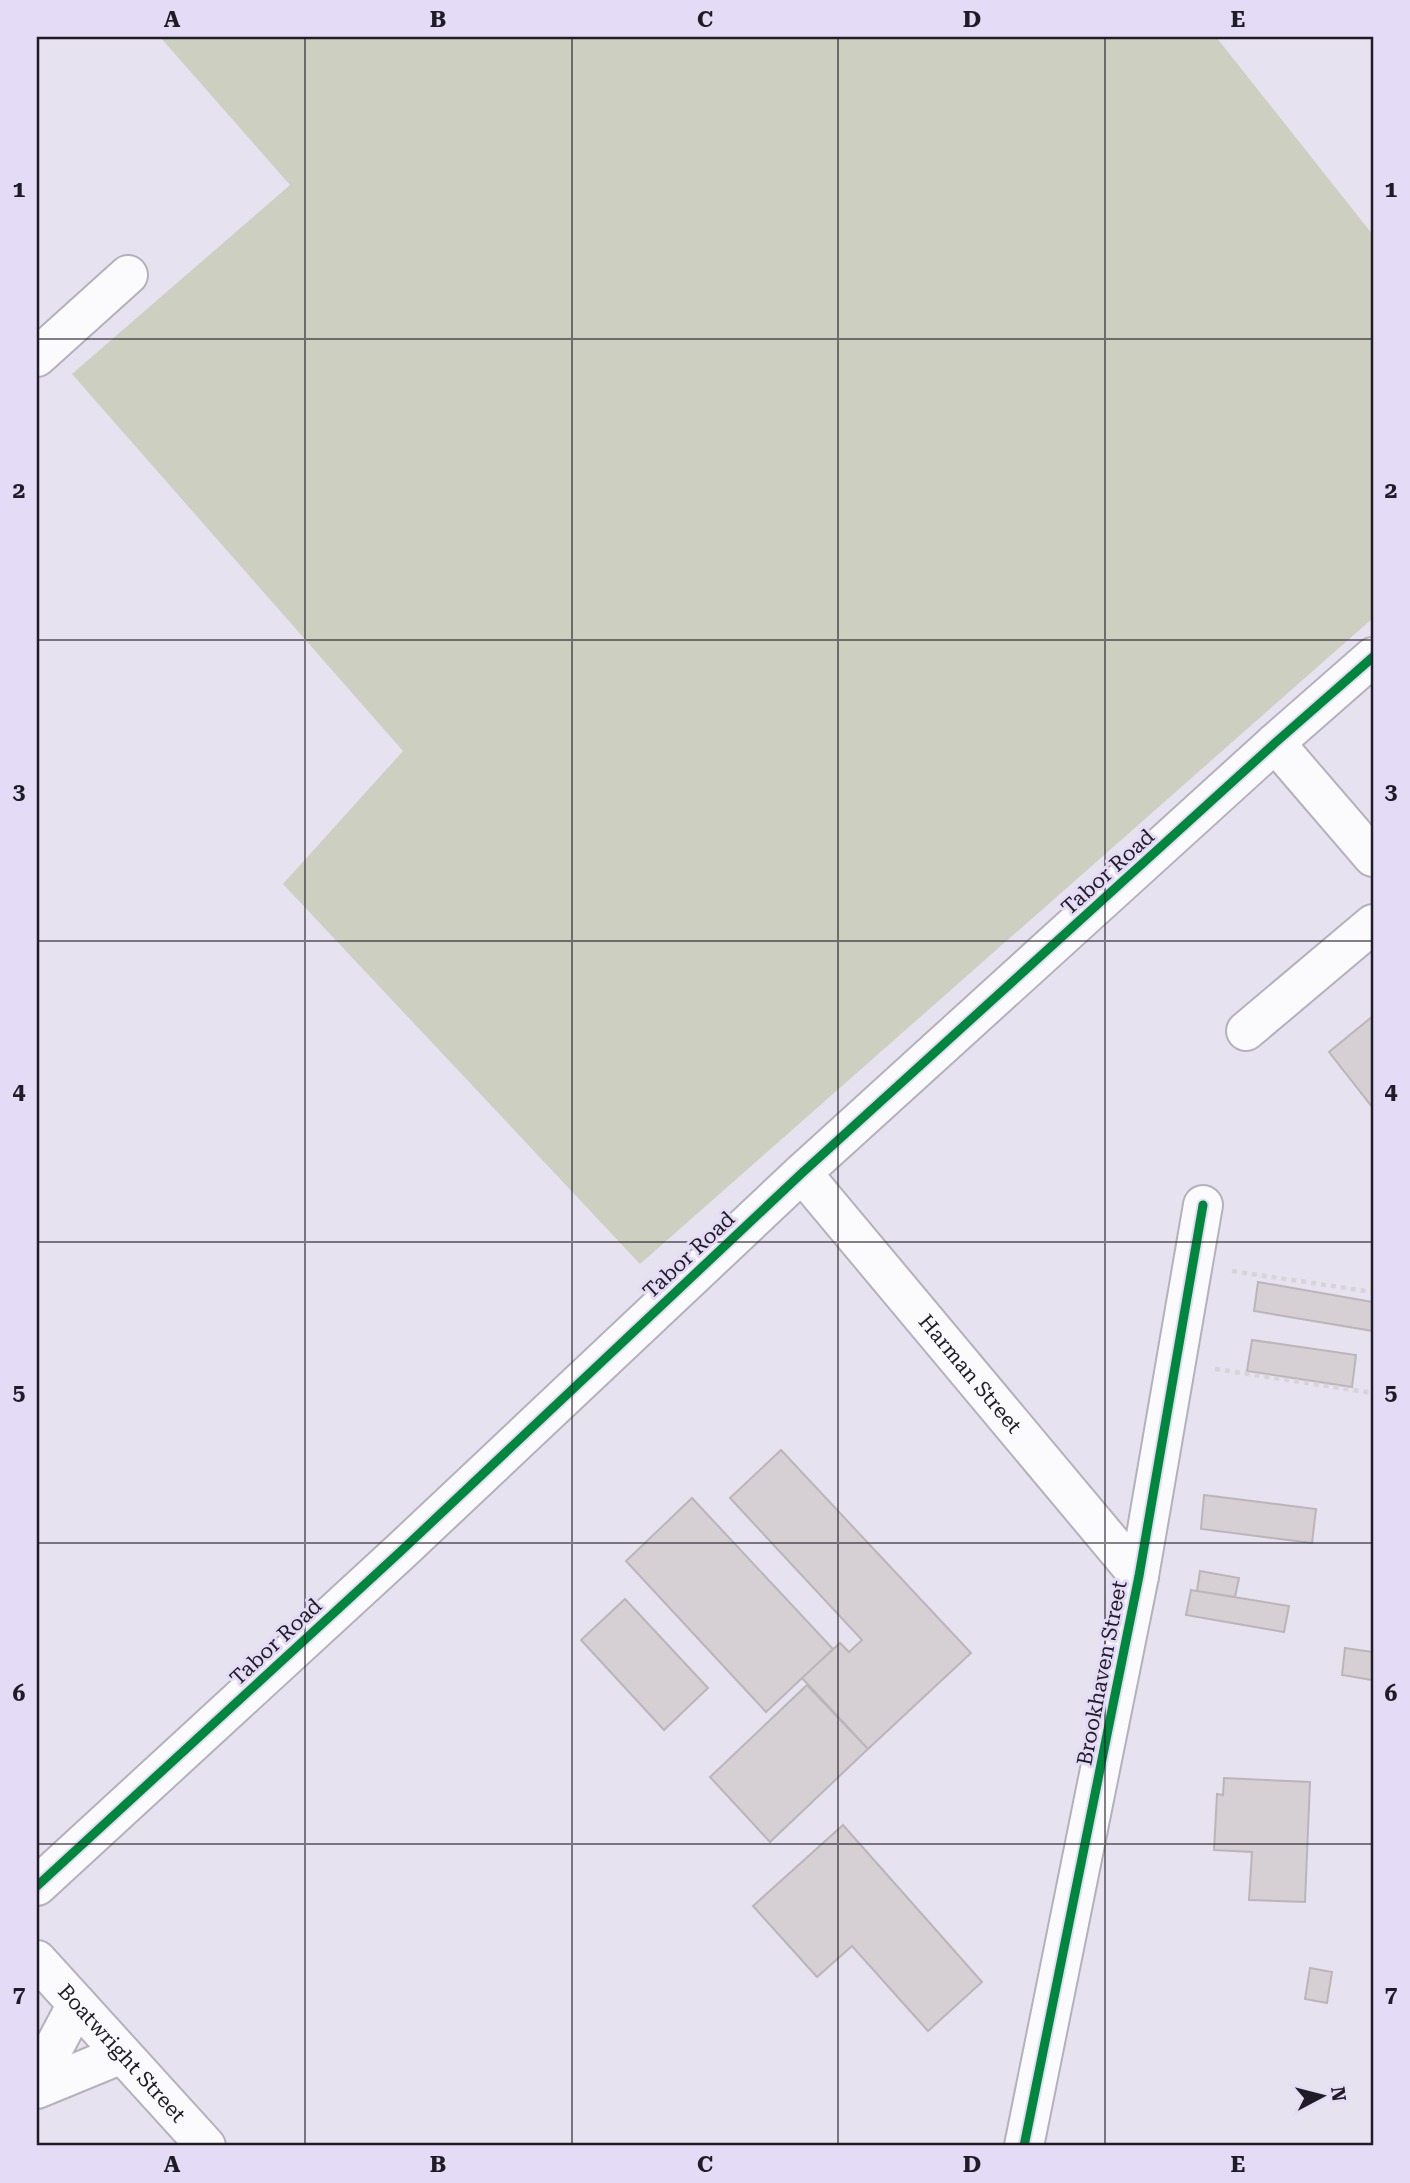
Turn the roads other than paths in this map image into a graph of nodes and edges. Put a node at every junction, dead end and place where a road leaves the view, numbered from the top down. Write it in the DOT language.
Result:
graph roads {
  1 [pos="128,275"];
  2 [pos="37,357"];
  3 [pos="1373,657"];
  4 [pos="1275,743"];
  5 [pos="1373,857"];
  6 [pos="1373,924"];
  7 [pos="1246,1031"];
  8 [pos="802,1173"];
  9 [pos="1203,1205"];
  10 [pos="1139,1576"];
  11 [pos="37,1886"];
  12 [pos="37,1960"];
  13 [pos="78,2004"];
  14 [pos="122,2054"];
  15 [pos="37,2079"];
  16 [pos="37,2089"];
  17 [pos="206,2146"];
  18 [pos="1024,2146"];
  1 -- 2 [label="street"];
  3 -- 4 [label="street, Tabor Road"];
  4 -- 5 [label="street"];
  4 -- 8 [label="street, Tabor Road"];
  6 -- 7 [label="street"];
  8 -- 10 [label="street, Harman Street"];
  8 -- 11 [label="street, Tabor Road"];
  9 -- 10 [label="street, Brookhaven Street"];
  10 -- 18 [label="street, Brookhaven Street"];
  12 -- 13 [label="street, Boatwright Street"];
  13 -- 14 [label="street, Boatwright Street"];
  13 -- 15 [label="street"];
  14 -- 16 [label="street"];
  14 -- 17 [label="street, Boatwright Street"];
}
